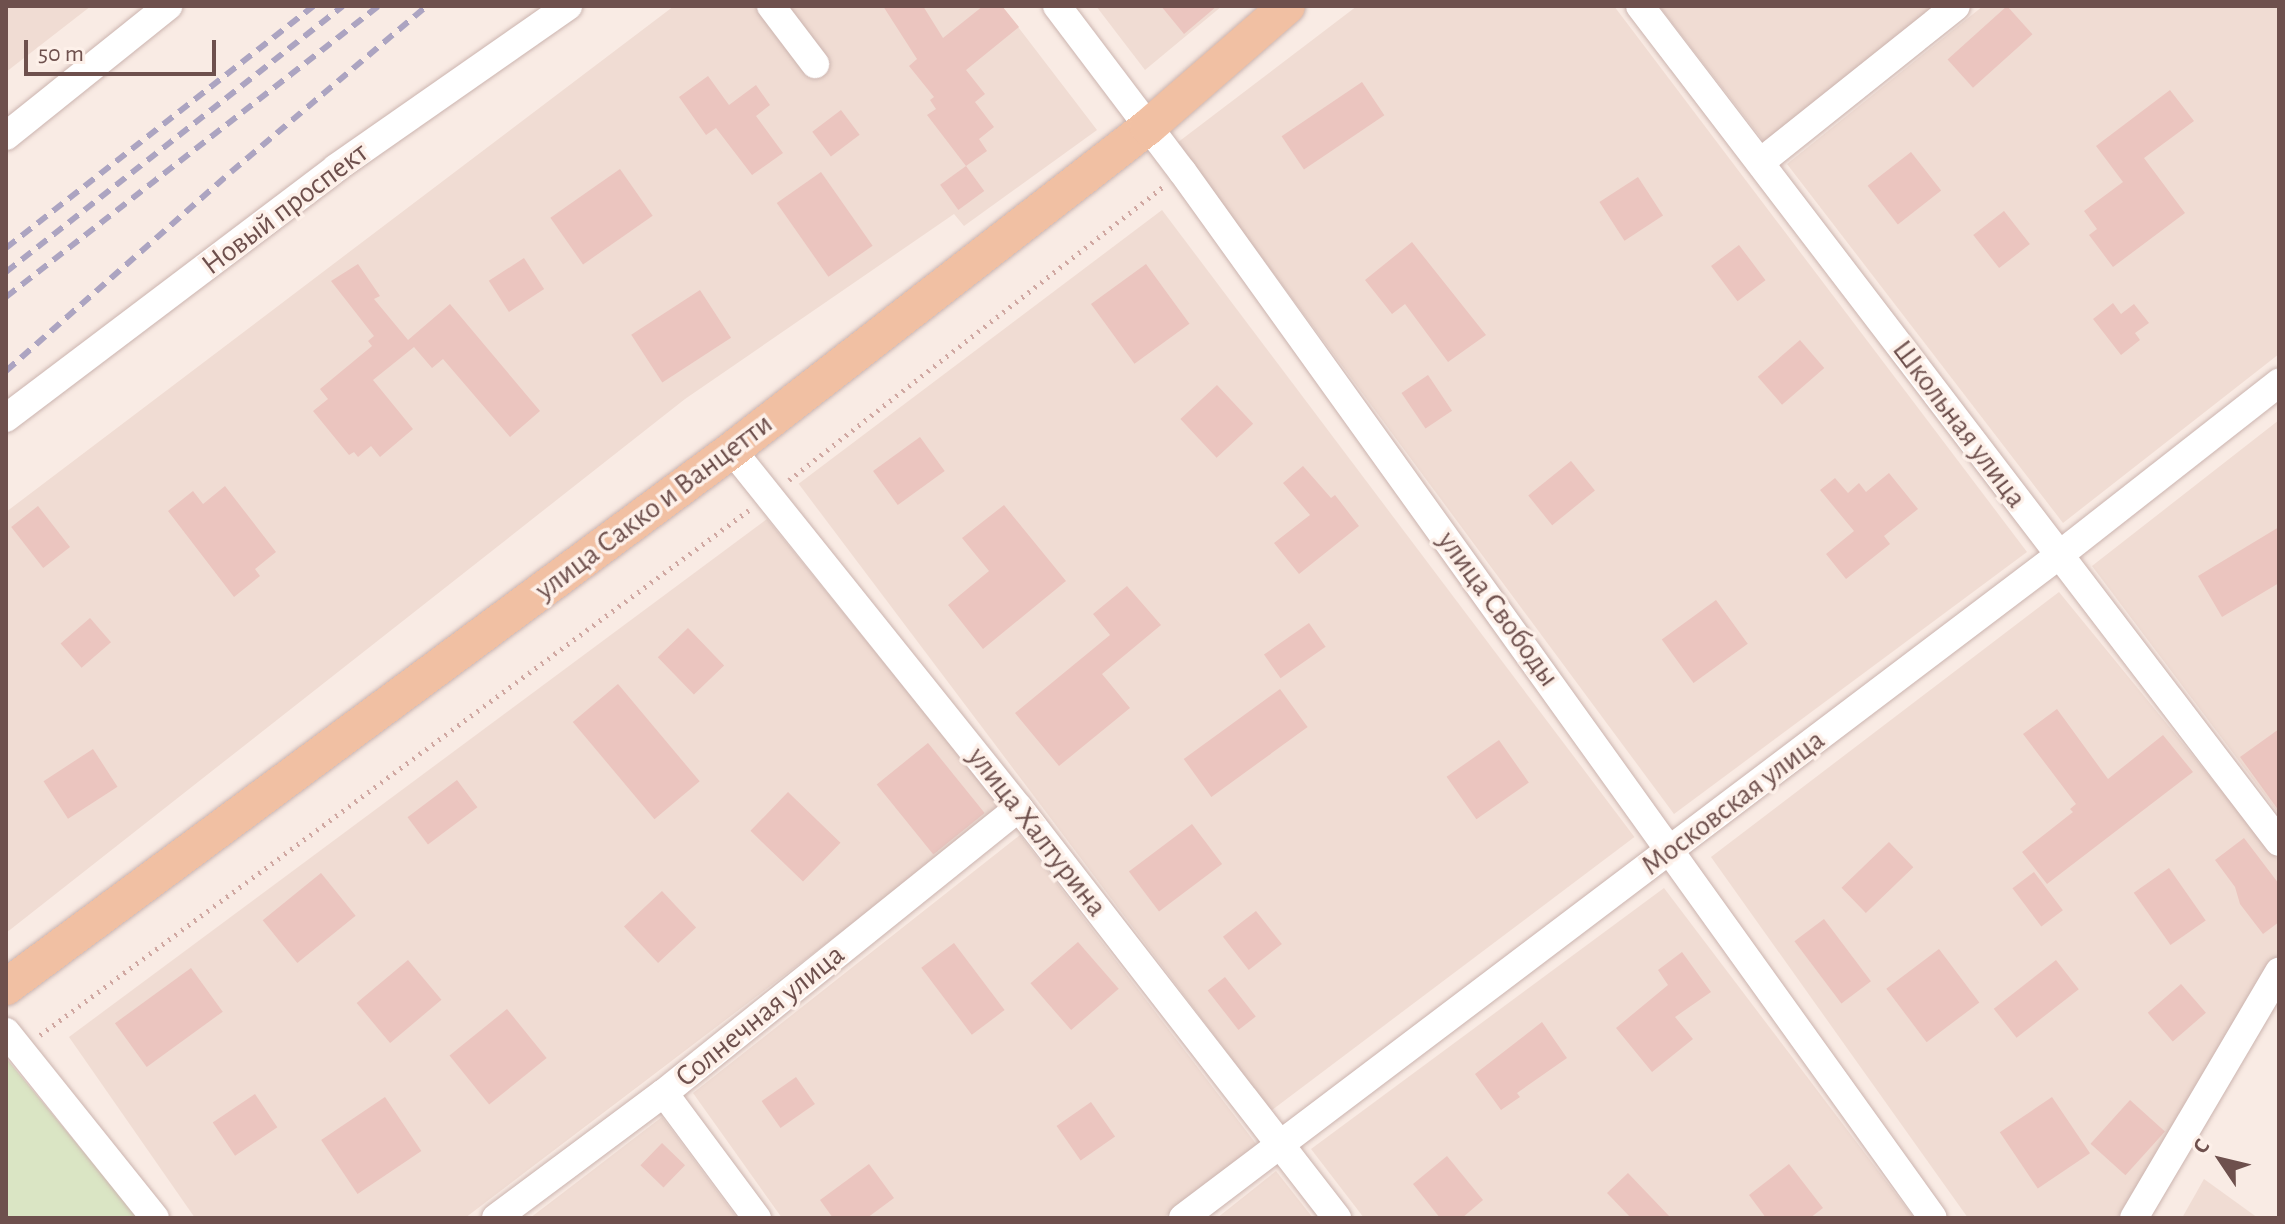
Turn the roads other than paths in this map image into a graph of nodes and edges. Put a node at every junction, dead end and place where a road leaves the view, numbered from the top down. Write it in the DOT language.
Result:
graph roads {
  1 [pos="168,6"];
  2 [pos="568,6"];
  3 [pos="771,6"];
  4 [pos="1057,6"];
  5 [pos="1287,6"];
  6 [pos="1640,6"];
  7 [pos="1956,6"];
  8 [pos="815,64"];
  9 [pos="1148,127"];
  10 [pos="6,136"];
  11 [pos="1762,161"];
  12 [pos="2279,383"];
  13 [pos="6,418"];
  14 [pos="732,450"];
  15 [pos="2058,556"];
  16 [pos="1019,808"];
  17 [pos="2279,842"];
  18 [pos="1672,850"];
  19 [pos="2279,972"];
  20 [pos="6,987"];
  21 [pos="13,1041"];
  22 [pos="664,1093"];
  23 [pos="1280,1142"];
  24 [pos="155,1218"];
  25 [pos="496,1218"];
  26 [pos="757,1218"];
  27 [pos="1183,1218"];
  28 [pos="1337,1218"];
  29 [pos="1933,1218"];
  30 [pos="2134,1218"];
  1 -- 10 [label="street"];
  2 -- 13 [label="street, Новый проспект"];
  3 -- 8 [label="street"];
  4 -- 9 [label="street, улица Свободы"];
  5 -- 9 [label="main road, улица Сакко и Ванцетти"];
  6 -- 11 [label="street, Школьная улица"];
  7 -- 11 [label="street"];
  9 -- 14 [label="main road, улица Сакко и Ванцетти"];
  9 -- 18 [label="street, улица Свободы"];
  11 -- 15 [label="street, Школьная улица"];
  12 -- 15 [label="street, Московская улица"];
  14 -- 16 [label="street, улица Халтурина"];
  14 -- 20 [label="main road, улица Сакко и Ванцетти"];
  15 -- 17 [label="street, Школьная улица"];
  15 -- 18 [label="street, Московская улица"];
  16 -- 22 [label="street, Солнечная улица"];
  16 -- 23 [label="street, улица Халтурина"];
  18 -- 23 [label="street, Московская улица"];
  18 -- 29 [label="street, улица Свободы"];
  19 -- 30 [label="street"];
  21 -- 24 [label="street"];
  22 -- 25 [label="street, Солнечная улица"];
  22 -- 26 [label="street"];
  23 -- 27 [label="street, Московская улица"];
  23 -- 28 [label="street, улица Халтурина"];
}
